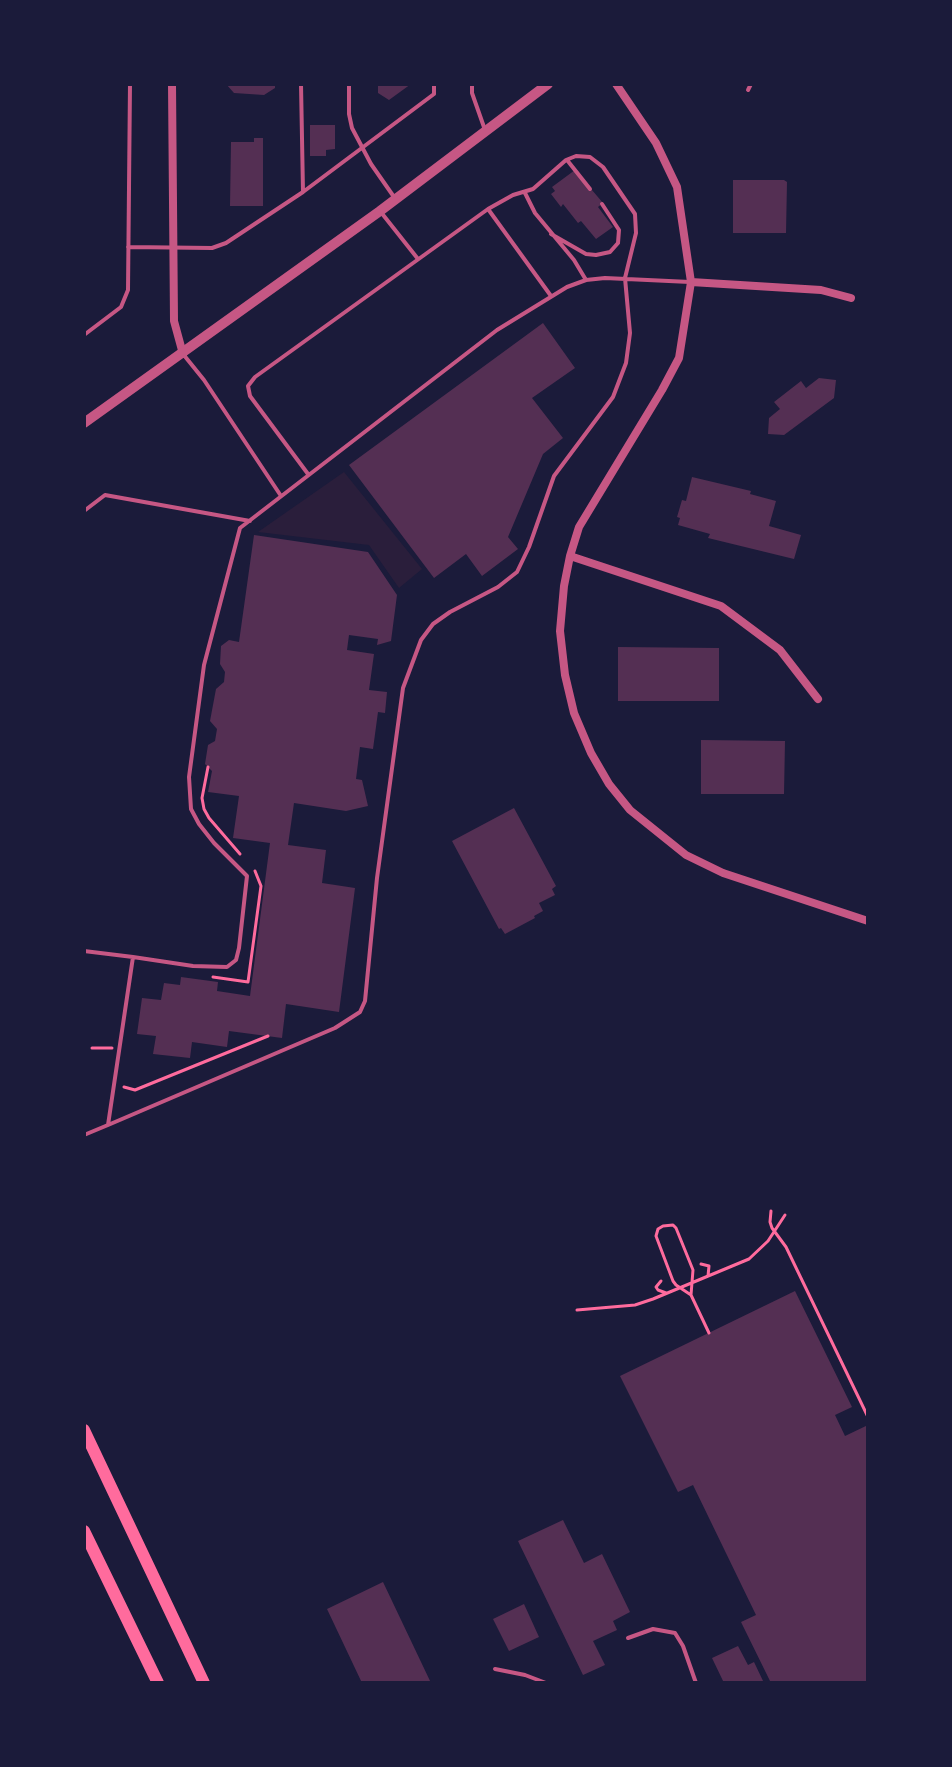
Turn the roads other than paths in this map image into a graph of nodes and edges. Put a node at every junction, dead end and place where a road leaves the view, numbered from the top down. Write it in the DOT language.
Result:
graph roads {
  1 [pos="130,84"];
  2 [pos="172,84"];
  3 [pos="301,84"];
  4 [pos="349,84"];
  5 [pos="434,84"];
  6 [pos="472,84"];
  7 [pos="548,84"];
  8 [pos="616,84"];
  9 [pos="751,84"];
  10 [pos="748,90"];
  11 [pos="485,130"];
  12 [pos="362,148"];
  13 [pos="566,160"];
  14 [pos="590,189"];
  15 [pos="303,192"];
  16 [pos="525,193"];
  17 [pos="395,199"];
  18 [pos="602,204"];
  19 [pos="488,209"];
  20 [pos="380,211"];
  21 [pos="551,234"];
  22 [pos="128,247"];
  23 [pos="174,248"];
  24 [pos="418,259"];
  25 [pos="625,278"];
  26 [pos="586,280"];
  27 [pos="691,282"];
  28 [pos="551,296"];
  29 [pos="851,298"];
  30 [pos="84,335"];
  31 [pos="183,354"];
  32 [pos="84,423"];
  33 [pos="308,474"];
  34 [pos="281,496"];
  35 [pos="84,511"];
  36 [pos="251,521"];
  37 [pos="570,556"];
  38 [pos="818,699"];
  39 [pos="868,921"];
  40 [pos="84,951"];
  41 [pos="133,957"];
  42 [pos="108,1125"];
  43 [pos="84,1135"];
  44 [pos="84,1430"];
  45 [pos="84,1531"];
  46 [pos="628,1638"];
  47 [pos="495,1669"];
  48 [pos="158,1683"];
  49 [pos="204,1683"];
  50 [pos="546,1683"];
  51 [pos="696,1683"];
  1 -- 22 [label="lane"];
  2 -- 23 [label="street"];
  3 -- 15 [label="lane"];
  4 -- 12 [label="lane"];
  5 -- 12 [label="lane"];
  6 -- 11 [label="lane"];
  7 -- 11 [label="street"];
  8 -- 27 [label="street"];
  9 -- 10 [label="lane"];
  11 -- 17 [label="street"];
  12 -- 15 [label="lane"];
  12 -- 17 [label="lane"];
  13 -- 14 [label="lane"];
  13 -- 16 [label="lane"];
  13 -- 25 [label="lane"];
  15 -- 23 [label="lane"];
  16 -- 19 [label="lane"];
  16 -- 21 [label="lane"];
  17 -- 20 [label="street"];
  18 -- 21 [label="lane"];
  19 -- 24 [label="lane"];
  19 -- 28 [label="lane"];
  20 -- 24 [label="lane"];
  20 -- 31 [label="street"];
  21 -- 26 [label="lane"];
  22 -- 23 [label="lane"];
  22 -- 30 [label="lane"];
  23 -- 31 [label="street"];
  24 -- 33 [label="lane"];
  25 -- 26 [label="lane"];
  25 -- 27 [label="lane"];
  25 -- 42 [label="lane"];
  26 -- 28 [label="lane"];
  27 -- 29 [label="street"];
  27 -- 37 [label="street"];
  28 -- 33 [label="lane"];
  31 -- 32 [label="street"];
  31 -- 34 [label="lane"];
  33 -- 34 [label="lane"];
  34 -- 36 [label="lane"];
  35 -- 36 [label="lane"];
  36 -- 41 [label="lane"];
  37 -- 38 [label="street"];
  37 -- 39 [label="street"];
  40 -- 41 [label="lane"];
  41 -- 42 [label="lane"];
  42 -- 43 [label="lane"];
  44 -- 49 [label="main road"];
  45 -- 48 [label="main road"];
  46 -- 51 [label="lane"];
  47 -- 50 [label="lane"];
}
